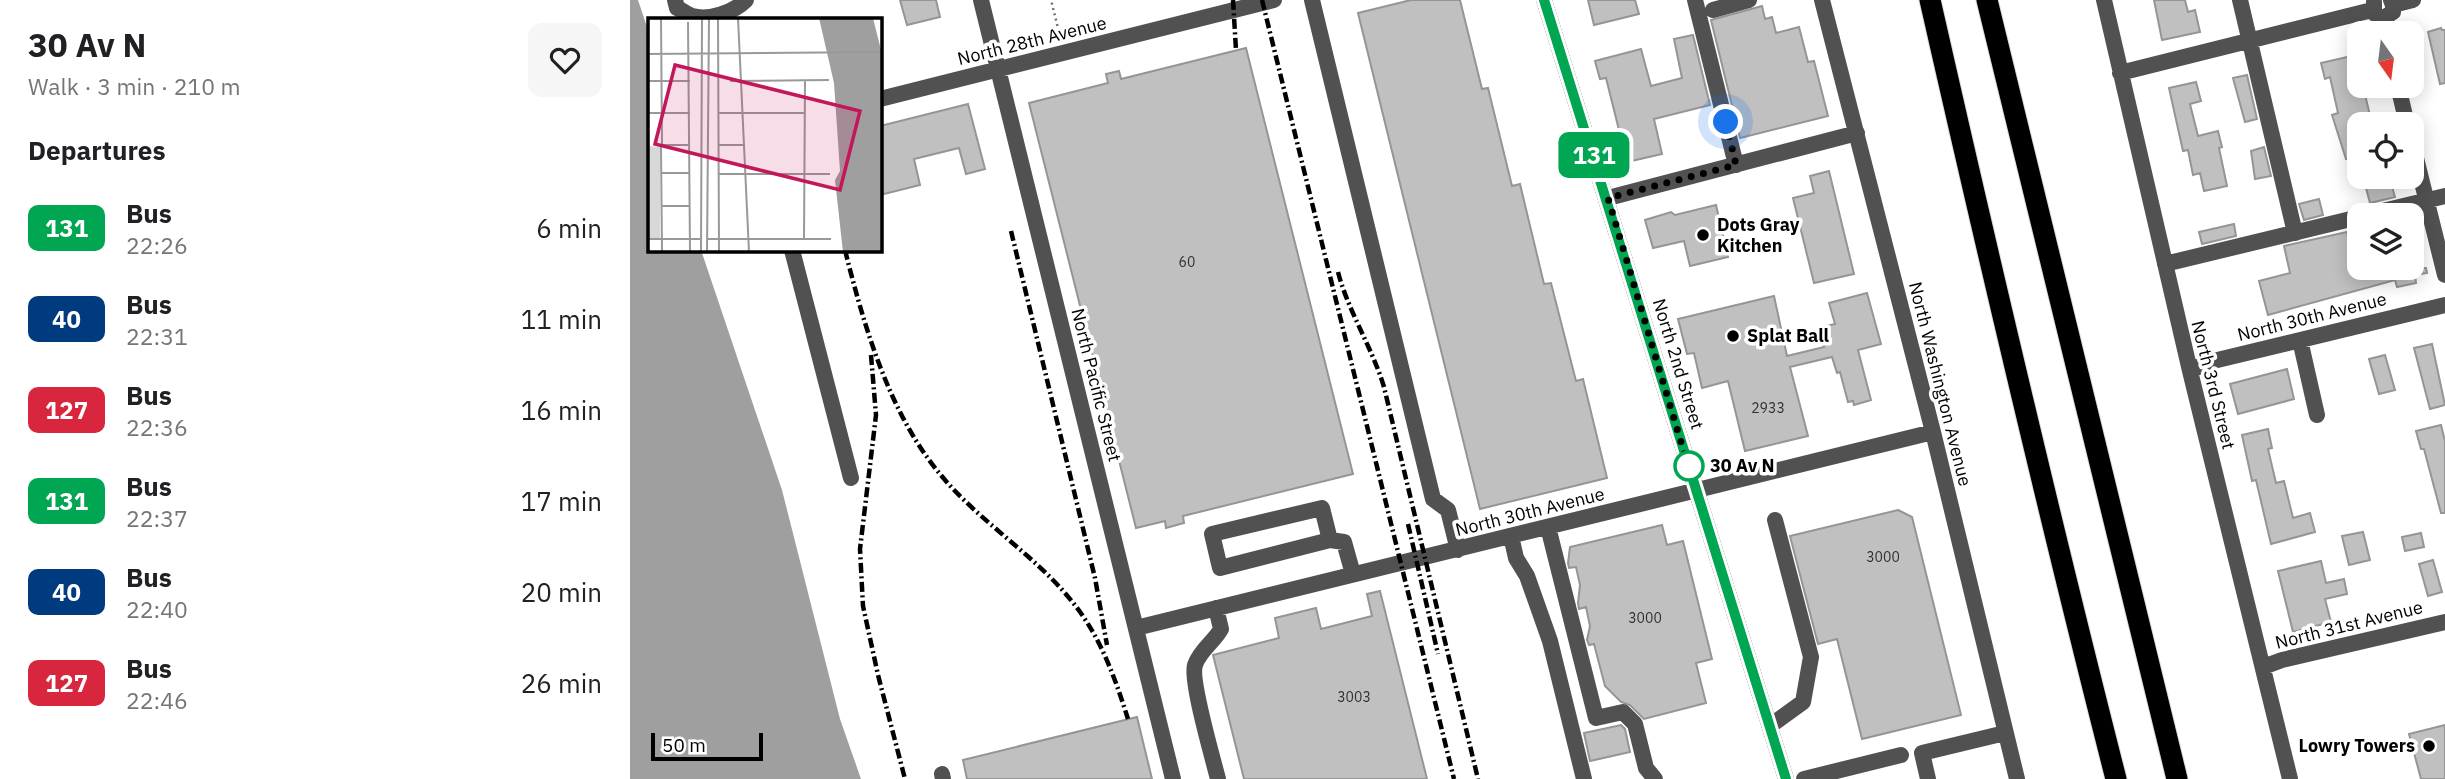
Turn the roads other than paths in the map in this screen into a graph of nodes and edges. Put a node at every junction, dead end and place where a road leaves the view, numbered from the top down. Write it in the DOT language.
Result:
graph roads {
  1 [pos="675,0"];
  2 [pos="746,0"];
  3 [pos="981,0"];
  4 [pos="1201,0"];
  5 [pos="1274,0"];
  6 [pos="1312,0"];
  7 [pos="1544,0"];
  8 [pos="1695,0"];
  9 [pos="1749,0"];
  10 [pos="1822,0"];
  11 [pos="1930,0"];
  12 [pos="1987,0"];
  13 [pos="2105,0"];
  14 [pos="2240,0"];
  15 [pos="2413,0"];
  16 [pos="2392,2"];
  17 [pos="1713,10"];
  18 [pos="2378,15"];
  19 [pos="1203,17"];
  20 [pos="2249,41"];
  21 [pos="999,70"];
  22 [pos="2120,73"];
  23 [pos="882,99"];
  24 [pos="1857,133"];
  25 [pos="1736,165"];
  26 [pos="2423,189"];
  27 [pos="2445,196"];
  28 [pos="1608,198"];
  29 [pos="2426,200"];
  30 [pos="2414,203"];
  31 [pos="2347,220"];
  32 [pos="2295,233"];
  33 [pos="793,252"];
  34 [pos="2165,264"];
  35 [pos="2445,275"];
  36 [pos="2445,305"];
  37 [pos="2300,340"];
  38 [pos="2190,371"];
  39 [pos="2317,415"];
  40 [pos="1933,432"];
  41 [pos="851,478"];
  42 [pos="1696,491"];
  43 [pos="1775,520"];
  44 [pos="1548,527"];
  45 [pos="1511,536"];
  46 [pos="1330,540"];
  47 [pos="1458,550"];
  48 [pos="1353,574"];
  49 [pos="1216,608"];
  50 [pos="2445,622"];
  51 [pos="1136,628"];
  52 [pos="2263,667"];
  53 [pos="1770,726"];
  54 [pos="2005,733"];
  55 [pos="1901,754"];
  56 [pos="1655,778"];
  57 [pos="2011,778"];
  58 [pos="1173,779"];
  59 [pos="1218,779"];
  60 [pos="1584,779"];
  61 [pos="1786,779"];
  62 [pos="1804,779"];
  63 [pos="1928,779"];
  64 [pos="2116,779"];
  65 [pos="2177,779"];
  66 [pos="2290,779"];
  1 -- 2 [label="street"];
  3 -- 21 [label="street, North Pacific Street"];
  4 -- 19 [label="street"];
  5 -- 19 [label="street, North 28th Avenue"];
  6 -- 47 [label="street"];
  7 -- 28 [label="street, North 2nd Street"];
  8 -- 25 [label="street"];
  9 -- 17 [label="street"];
  10 -- 24 [label="street, North Washington Avenue"];
  11 -- 64 [label="highway"];
  12 -- 65 [label="highway"];
  13 -- 22 [label="street, North 3rd Street"];
  14 -- 20 [label="street"];
  15 -- 16 [label="street"];
  16 -- 18 [label="street"];
  18 -- 20 [label="street"];
  19 -- 21 [label="street, North 28th Avenue"];
  20 -- 22 [label="street"];
  20 -- 32 [label="street"];
  21 -- 23 [label="street, North 28th Avenue"];
  21 -- 51 [label="street, North Pacific Street"];
  22 -- 34 [label="street, North 3rd Street"];
  24 -- 25 [label="street"];
  24 -- 40 [label="street, North Washington Avenue"];
  25 -- 28 [label="street"];
  26 -- 29 [label="street"];
  27 -- 29 [label="street"];
  28 -- 42 [label="street, North 2nd Street"];
  29 -- 30 [label="street"];
  29 -- 35 [label="street"];
  31 -- 32 [label="street"];
  32 -- 34 [label="street"];
  33 -- 41 [label="street"];
  34 -- 38 [label="street, North 3rd Street"];
  36 -- 37 [label="street, North 30th Avenue"];
  37 -- 38 [label="street, North 30th Avenue"];
  37 -- 39 [label="street"];
  38 -- 52 [label="street, North 3rd Street"];
  40 -- 42 [label="street, North 30th Avenue"];
  40 -- 54 [label="street, North Washington Avenue"];
  42 -- 44 [label="street, North 30th Avenue"];
  42 -- 53 [label="street, North 2nd Street"];
  43 -- 53 [label="street"];
  44 -- 45 [label="street, North 30th Avenue"];
  44 -- 56 [label="street"];
  45 -- 47 [label="street, North 30th Avenue"];
  45 -- 60 [label="street"];
  46 -- 46 [label="street"];
  46 -- 48 [label="street"];
  47 -- 48 [label="street, North 30th Avenue"];
  48 -- 49 [label="street, North 30th Avenue"];
  49 -- 51 [label="street, North 30th Avenue"];
  49 -- 59 [label="street"];
  50 -- 52 [label="street, North 31st Avenue"];
  51 -- 58 [label="street, North Pacific Street"];
  52 -- 66 [label="street, North 3rd Street"];
  53 -- 61 [label="street, North 2nd Street"];
  54 -- 57 [label="street, North Washington Avenue"];
  54 -- 63 [label="street"];
  55 -- 62 [label="street"];
}
